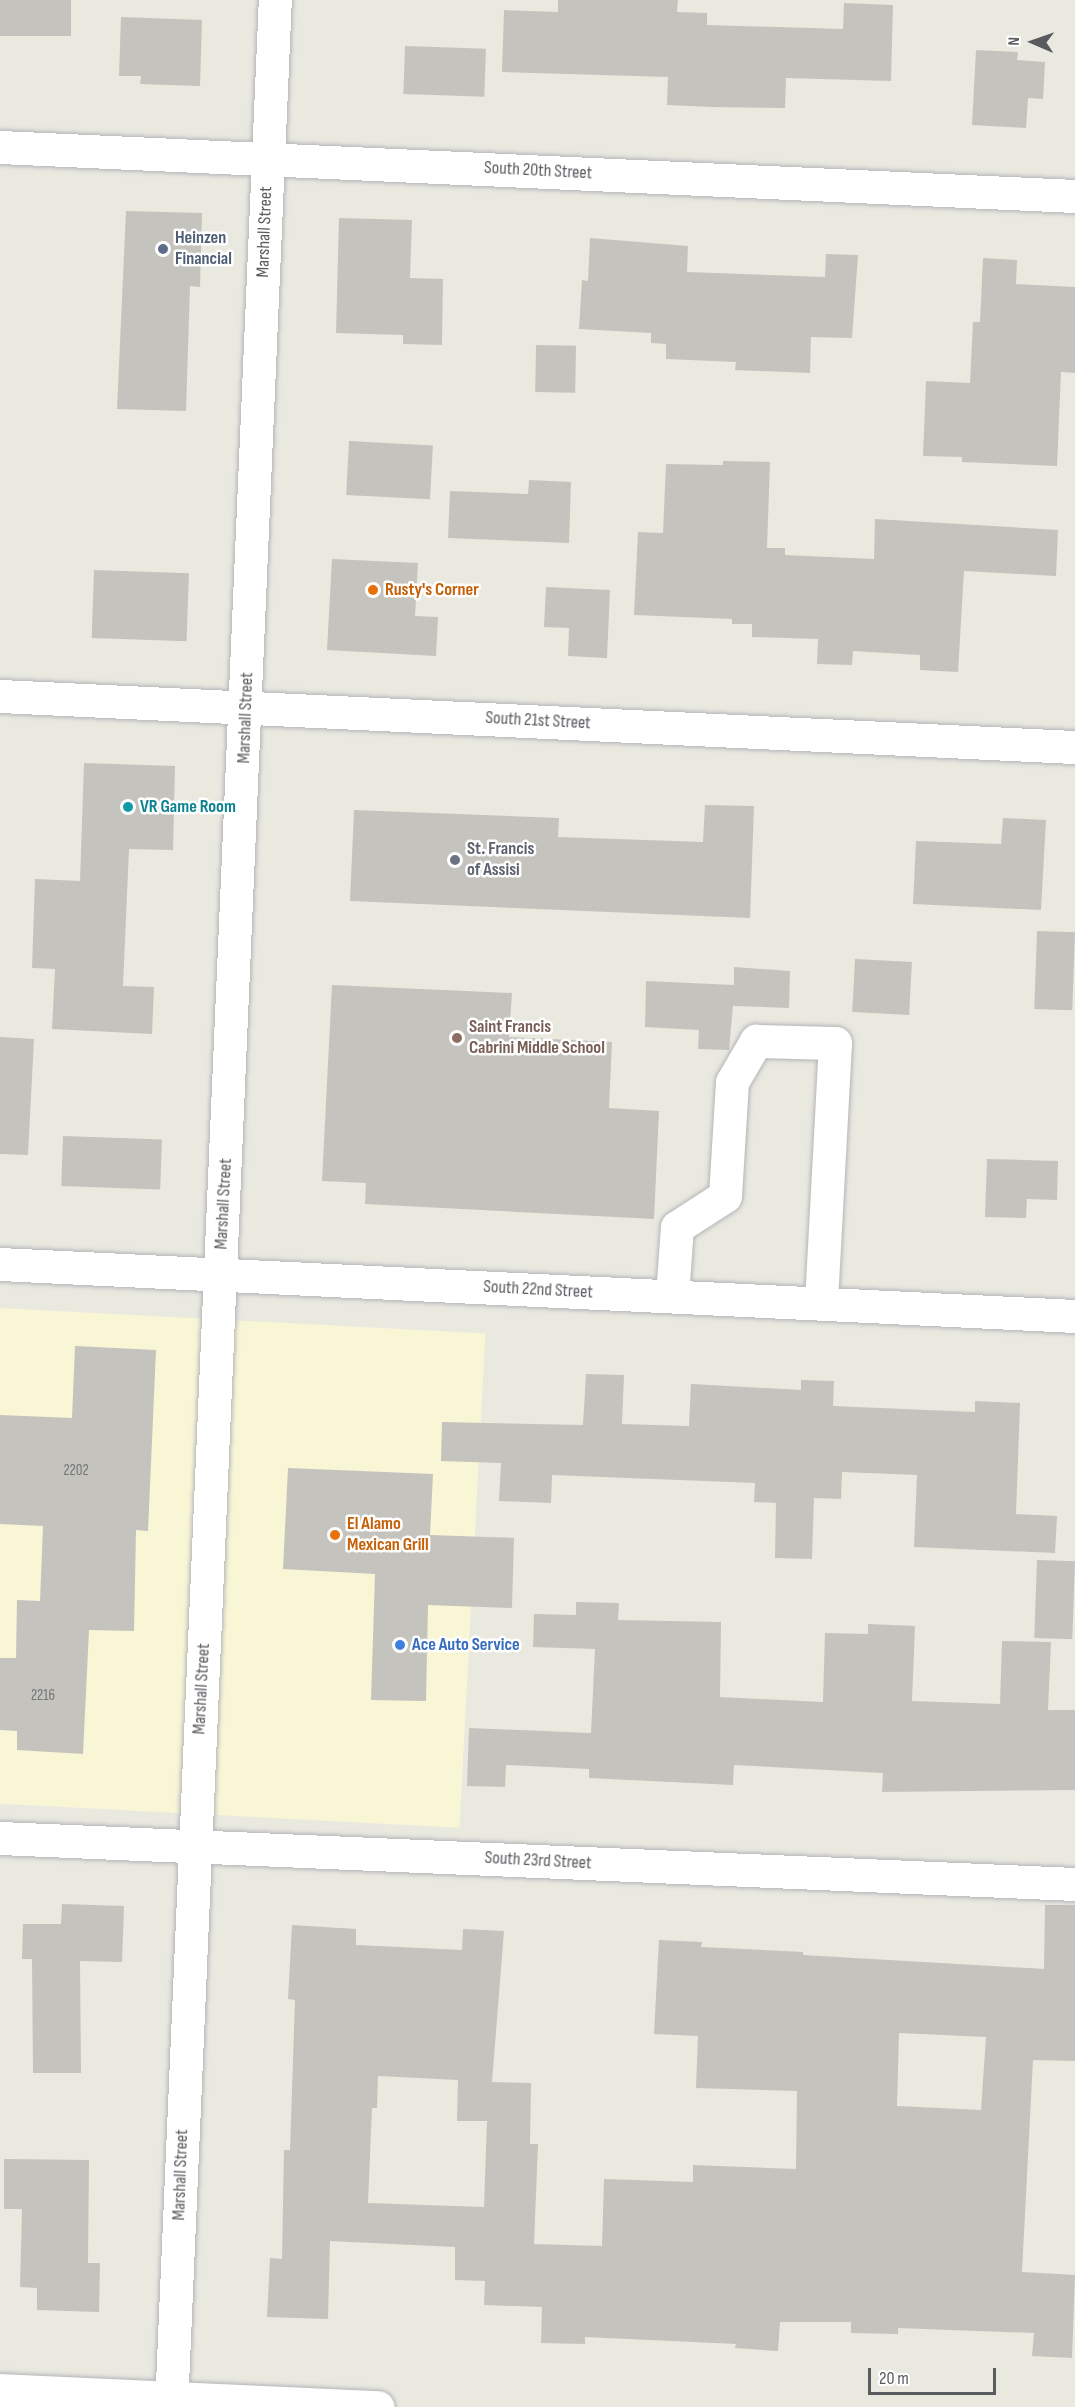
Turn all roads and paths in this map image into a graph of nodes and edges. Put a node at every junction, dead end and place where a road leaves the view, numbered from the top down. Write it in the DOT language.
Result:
graph roads {
  1 [pos="275,0"];
  2 [pos="0,147"];
  3 [pos="268,159"];
  4 [pos="1075,196"];
  5 [pos="0,696"];
  6 [pos="246,705"];
  7 [pos="1075,747"];
  8 [pos="0,1264"];
  9 [pos="221,1274"];
  10 [pos="672,1296"];
  11 [pos="821,1303"];
  12 [pos="1075,1316"];
  13 [pos="0,1838"];
  14 [pos="195,1846"];
  15 [pos="1075,1884"];
  16 [pos="0,2390"];
  17 [pos="171,2402"];
  18 [pos="378,2407"];
  1 -- 3 [label="street, Marshall Street"];
  2 -- 3 [label="street, South 20th Street"];
  3 -- 4 [label="street, South 20th Street"];
  3 -- 6 [label="street, Marshall Street"];
  5 -- 6 [label="street, South 21st Street"];
  6 -- 7 [label="street, South 21st Street"];
  6 -- 9 [label="street, Marshall Street"];
  8 -- 9 [label="street, South 22nd Street"];
  9 -- 10 [label="street, South 22nd Street"];
  9 -- 14 [label="street, Marshall Street"];
  10 -- 11 [label="street, South 22nd Street"];
  10 -- 11 [label="street"];
  11 -- 12 [label="street, South 22nd Street"];
  13 -- 14 [label="street, South 23rd Street"];
  14 -- 15 [label="street, South 23rd Street"];
  14 -- 17 [label="street, Marshall Street"];
  16 -- 17 [label="street"];
  17 -- 18 [label="street"];
}
